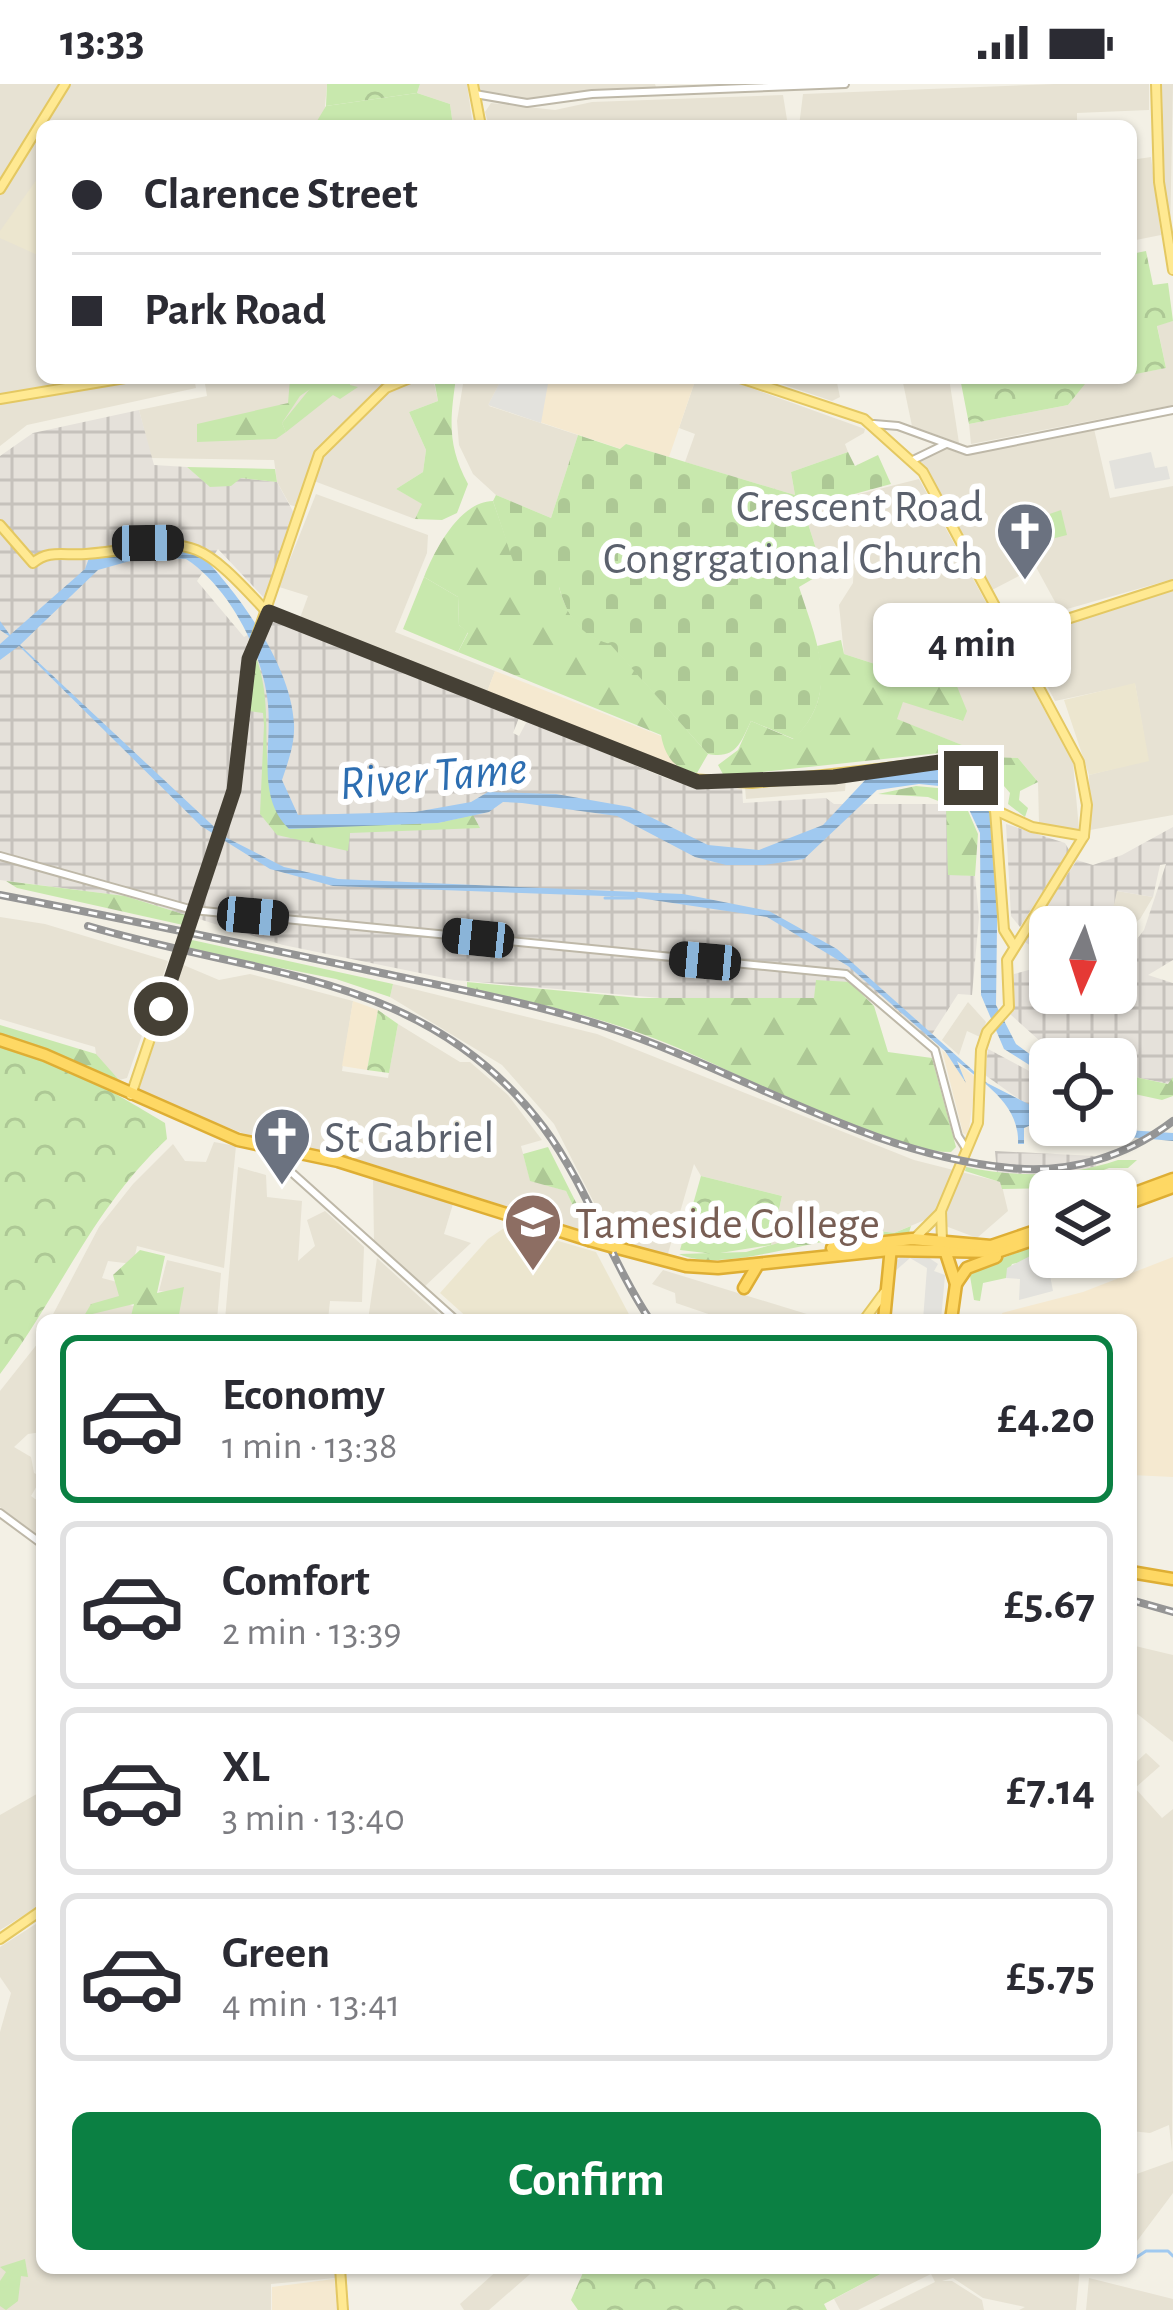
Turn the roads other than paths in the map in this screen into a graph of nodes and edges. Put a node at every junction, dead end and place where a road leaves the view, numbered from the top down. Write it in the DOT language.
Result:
graph roads {
  1 [pos="65,84"];
  2 [pos="844,84"];
  3 [pos="1156,84"];
  4 [pos="474,89"];
  5 [pos="43,120"];
  6 [pos="480,120"];
  7 [pos="36,131"];
  8 [pos="0,189"];
  9 [pos="1173,270"];
  10 [pos="89,384"];
  11 [pos="396,384"];
  12 [pos="757,384"];
  13 [pos="0,399"];
  14 [pos="1173,410"];
  15 [pos="874,424"];
  16 [pos="946,444"];
  17 [pos="913,460"];
  18 [pos="0,525"];
  19 [pos="1173,585"];
  20 [pos="269,612"];
  21 [pos="1010,637"];
  22 [pos="995,810"];
  23 [pos="1084,836"];
  24 [pos="0,856"];
  25 [pos="193,910"];
  26 [pos="1014,946"];
  27 [pos="0,1040"];
  28 [pos="131,1095"];
  29 [pos="274,1148"];
  30 [pos="967,1150"];
  31 [pos="1173,1183"];
  32 [pos="1137,1196"];
  33 [pos="941,1211"];
  34 [pos="1029,1236"];
  35 [pos="1029,1242"];
  36 [pos="899,1243"];
  37 [pos="1023,1245"];
  38 [pos="945,1248"];
  39 [pos="856,1253"];
  40 [pos="674,1263"];
  41 [pos="760,1263"];
  42 [pos="956,1284"];
  43 [pos="744,1288"];
  44 [pos="885,1289"];
  45 [pos="449,1314"];
  46 [pos="868,1314"];
  47 [pos="884,1314"];
  48 [pos="955,1314"];
  49 [pos="0,1513"];
  50 [pos="36,1540"];
  51 [pos="1137,1573"];
  52 [pos="1173,1579"];
  53 [pos="36,1914"];
  54 [pos="0,1939"];
  55 [pos="340,2274"];
  56 [pos="343,2310"];
  1 -- 5 [label="main road"];
  2 -- 4 [label="street"];
  3 -- 9 [label="main road"];
  4 -- 6 [label="main road"];
  7 -- 8 [label="main road"];
  10 -- 13 [label="main road"];
  11 -- 20 [label="main road"];
  12 -- 15 [label="main road"];
  14 -- 16 [label="street"];
  15 -- 16 [label="street"];
  15 -- 17 [label="main road"];
  16 -- 17 [label="street"];
  17 -- 21 [label="main road"];
  18 -- 20 [label="main road"];
  19 -- 21 [label="main road"];
  20 -- 22 [label="main road"];
  20 -- 25 [label="main road"];
  21 -- 23 [label="main road"];
  22 -- 23 [label="main road"];
  22 -- 26 [label="main road"];
  23 -- 26 [label="main road"];
  24 -- 25 [label="street"];
  25 -- 28 [label="main road"];
  25 -- 30 [label="street"];
  26 -- 30 [label="main road"];
  27 -- 28 [label="highway"];
  28 -- 29 [label="highway"];
  29 -- 40 [label="highway, bridge"];
  29 -- 45 [label="street"];
  30 -- 33 [label="main road"];
  31 -- 32 [label="highway"];
  33 -- 36 [label="main road"];
  33 -- 38 [label="main road"];
  34 -- 38 [label="highway"];
  35 -- 37 [label="highway"];
  36 -- 38 [label="highway"];
  36 -- 38 [label="highway"];
  36 -- 39 [label="highway"];
  36 -- 40 [label="highway"];
  36 -- 44 [label="highway"];
  37 -- 38 [label="highway"];
  37 -- 42 [label="highway"];
  38 -- 42 [label="highway"];
  39 -- 41 [label="highway"];
  39 -- 44 [label="highway"];
  40 -- 41 [label="highway"];
  41 -- 43 [label="highway"];
  42 -- 48 [label="highway"];
  44 -- 46 [label="main road"];
  44 -- 47 [label="highway"];
  49 -- 50 [label="street"];
  51 -- 52 [label="highway"];
  53 -- 54 [label="main road"];
  55 -- 56 [label="main road"];
}
